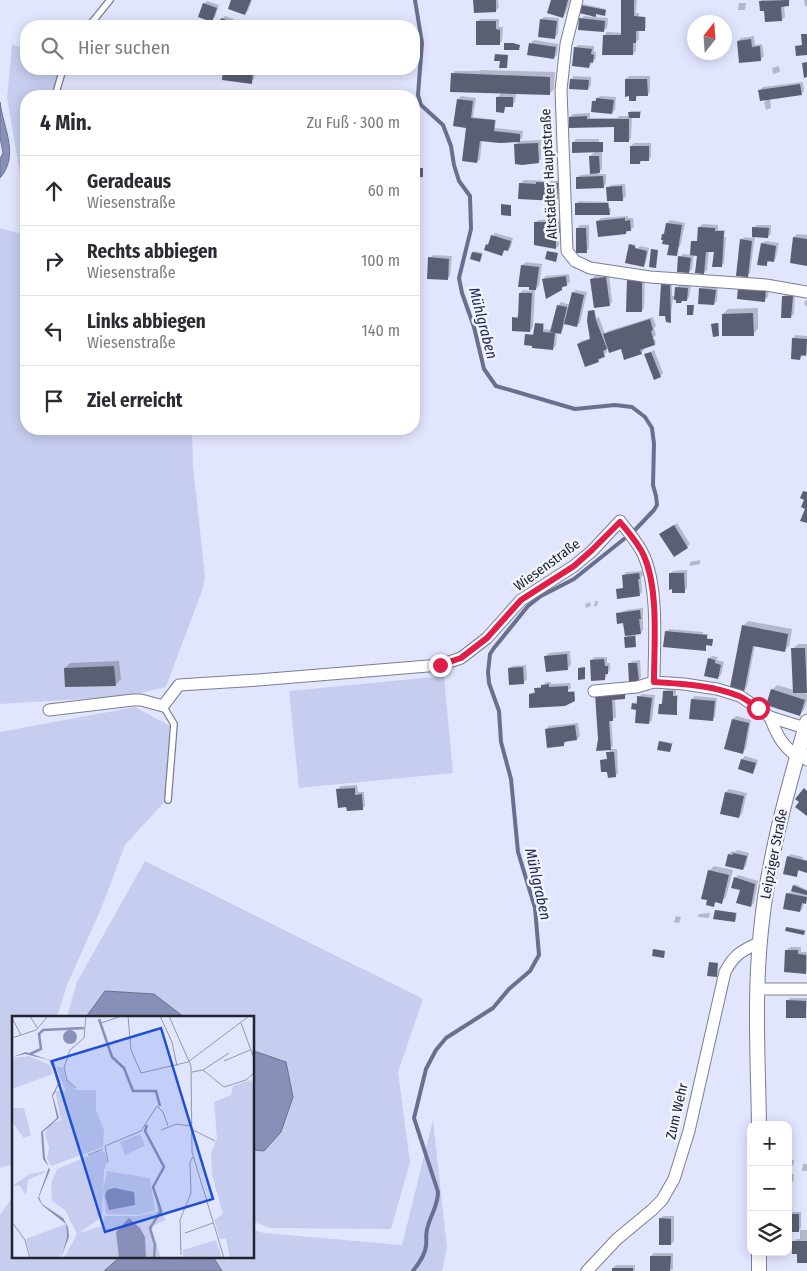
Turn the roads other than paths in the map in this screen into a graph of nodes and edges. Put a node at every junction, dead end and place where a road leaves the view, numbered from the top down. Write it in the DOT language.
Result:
graph roads {
  1 [pos="110,0"];
  2 [pos="577,0"];
  3 [pos="94,20"];
  4 [pos="61,75"];
  5 [pos="58,90"];
  6 [pos="807,292"];
  7 [pos="654,682"];
  8 [pos="594,691"];
  9 [pos="163,706"];
  10 [pos="49,710"];
  11 [pos="770,717"];
  12 [pos="806,725"];
  13 [pos="797,753"];
  14 [pos="168,800"];
  15 [pos="760,942"];
  16 [pos="758,990"];
  17 [pos="807,990"];
  18 [pos="759,1121"];
  19 [pos="759,1256"];
  20 [pos="587,1271"];
  21 [pos="759,1271"];
  1 -- 3 [label="lane"];
  2 -- 6 [label="street, Altstädter Hauptstraße"];
  4 -- 5 [label="lane"];
  7 -- 8 [label="street"];
  7 -- 9 [label="street, Wiesenstraße"];
  7 -- 11 [label="street"];
  9 -- 10 [label="street"];
  9 -- 14 [label="lane"];
  11 -- 12 [label="street"];
  11 -- 13 [label="street"];
  12 -- 13 [label="street, Leipziger Straße"];
  13 -- 15 [label="street, Leipziger Straße"];
  15 -- 16 [label="street, Leipziger Straße"];
  15 -- 20 [label="street, Zum Wehr"];
  16 -- 17 [label="street"];
  16 -- 18 [label="street, Leipziger Straße"];
  19 -- 21 [label="street"];
}
